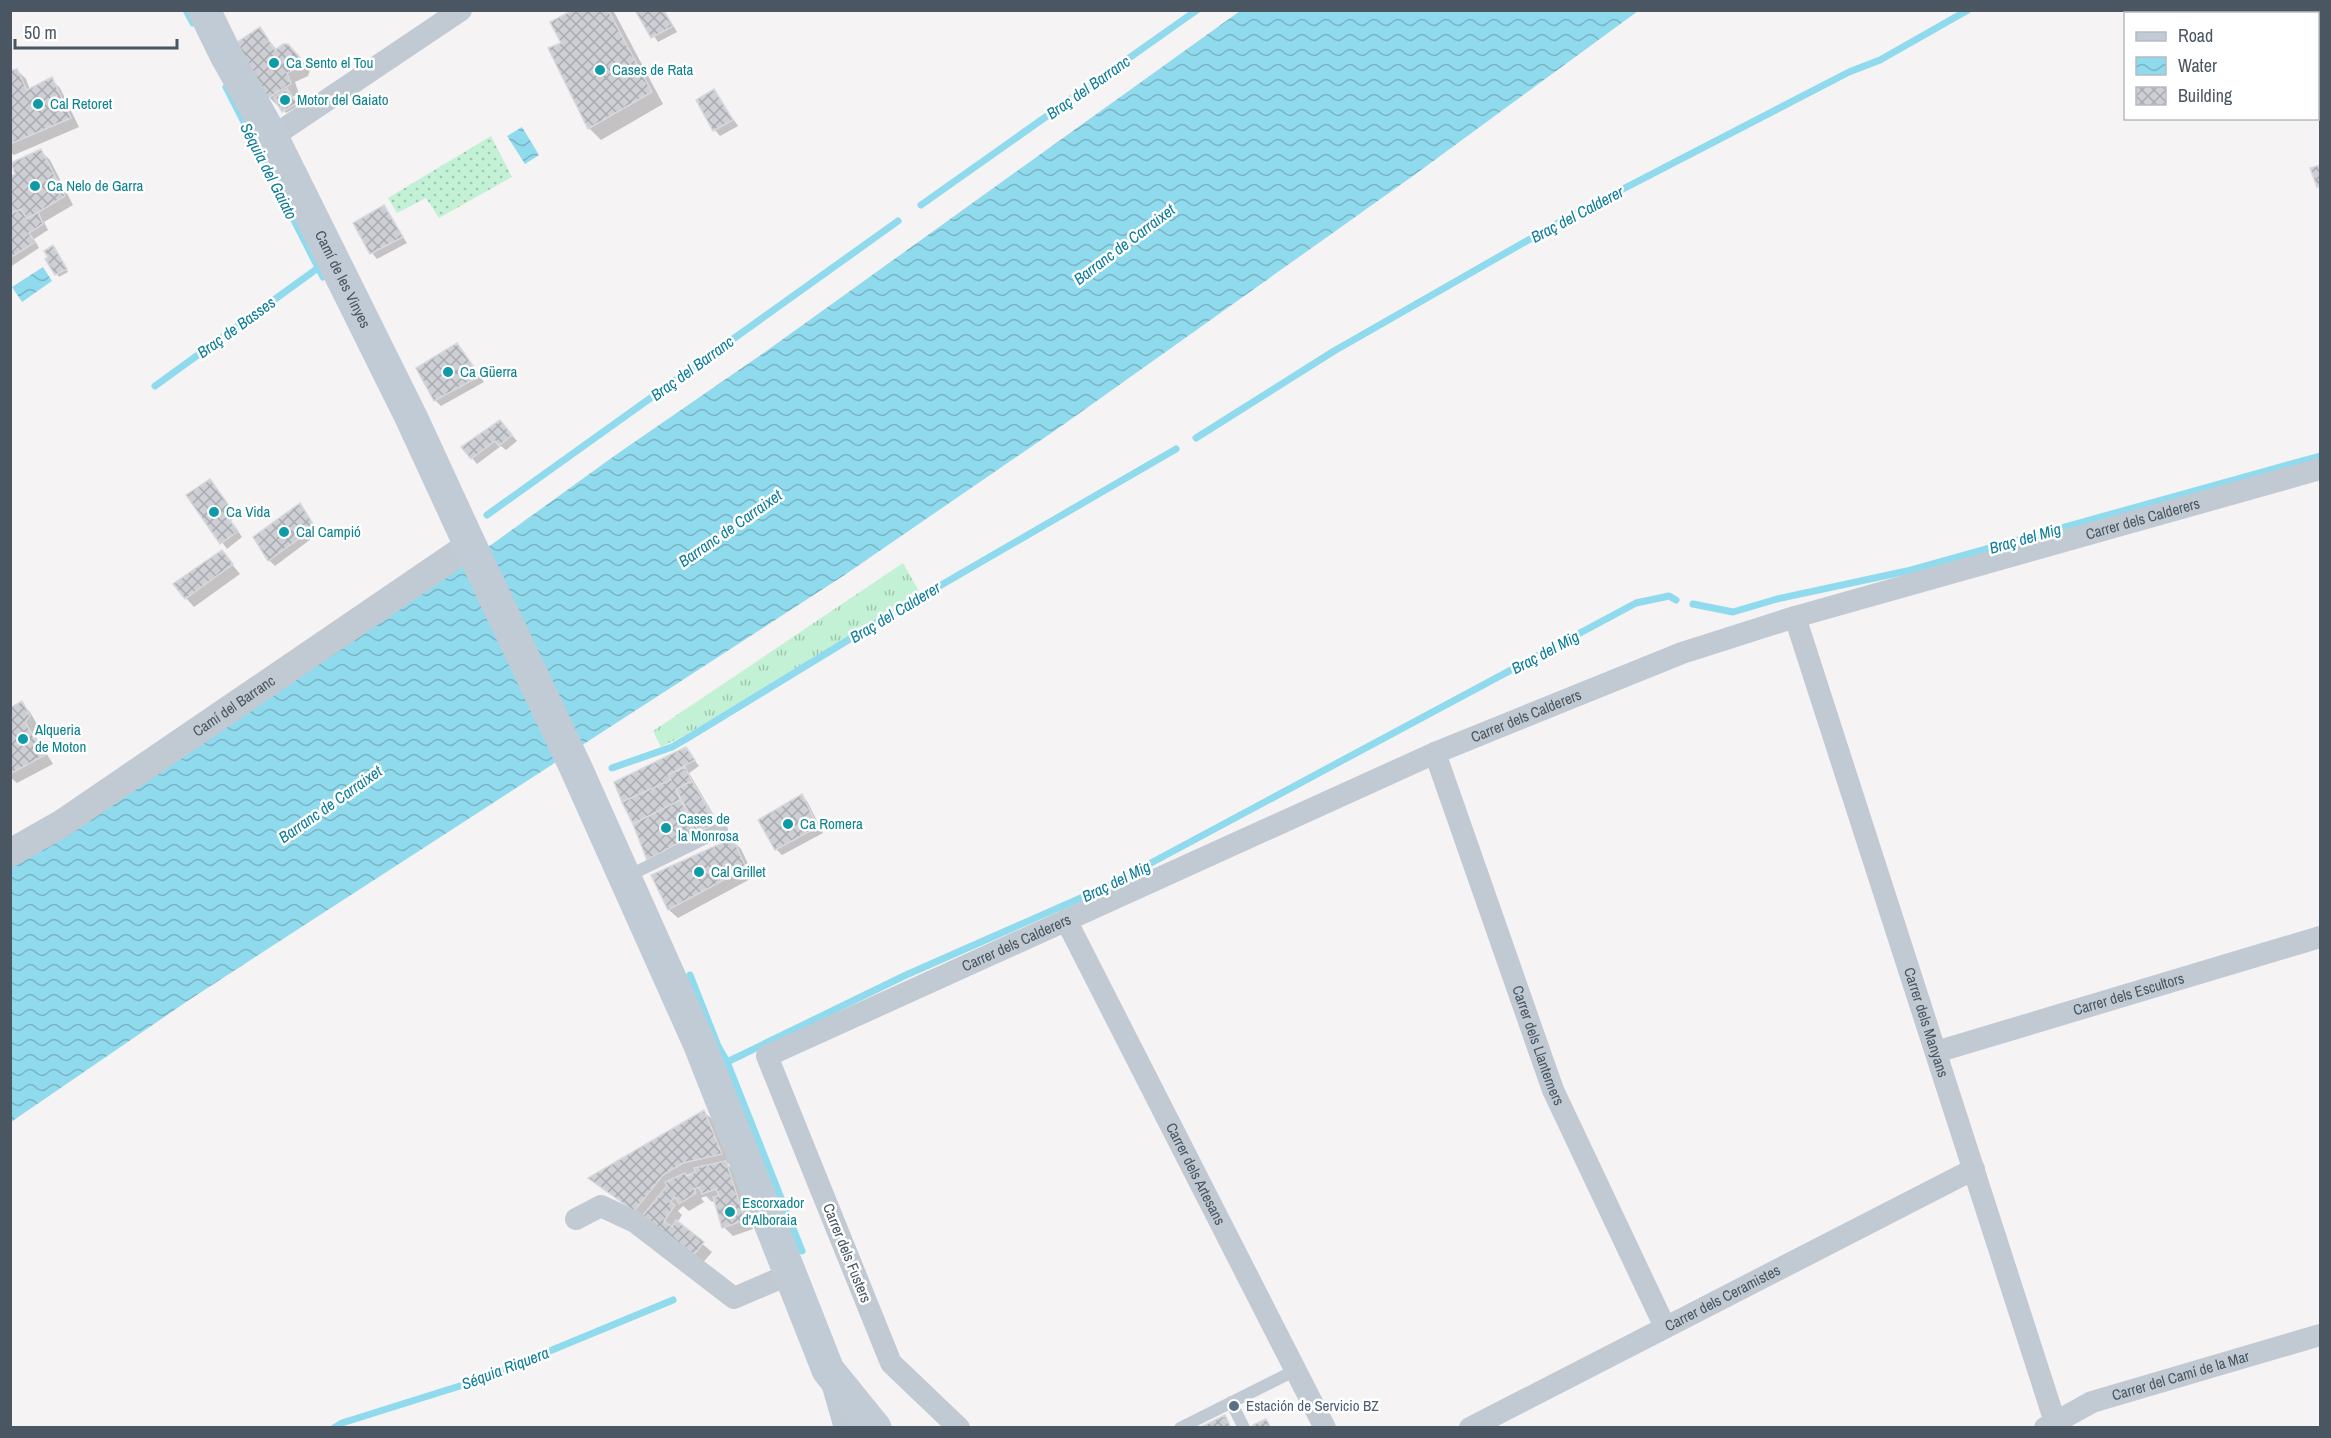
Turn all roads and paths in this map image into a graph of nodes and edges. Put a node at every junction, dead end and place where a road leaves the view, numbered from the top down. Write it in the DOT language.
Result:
graph roads {
  1 [pos="204,10"];
  2 [pos="461,10"];
  3 [pos="272,137"];
  4 [pos="2320,469"];
  5 [pos="467,551"];
  6 [pos="1795,617"];
  7 [pos="1435,753"];
  8 [pos="722,830"];
  9 [pos="10,853"];
  10 [pos="625,878"];
  11 [pos="1066,920"];
  12 [pos="2320,937"];
  13 [pos="1936,1052"];
  14 [pos="767,1056"];
  15 [pos="1974,1169"];
  16 [pos="576,1219"];
  17 [pos="790,1274"];
  18 [pos="1665,1327"];
  19 [pos="2320,1335"];
  20 [pos="828,1370"];
  21 [pos="1296,1370"];
  22 [pos="1231,1402"];
  23 [pos="2052,1426"];
  24 [pos="845,1428"];
  25 [pos="875,1428"];
  26 [pos="959,1428"];
  27 [pos="1180,1428"];
  28 [pos="1244,1428"];
  29 [pos="1324,1428"];
  30 [pos="1470,1428"];
  1 -- 3 [label="main road, Camí de les Vinyes"];
  2 -- 3 [label="street"];
  3 -- 5 [label="main road, Camí de les Vinyes"];
  4 -- 6 [label="street, Carrer dels Calderers"];
  5 -- 9 [label="street, Camí del Barranc"];
  5 -- 10 [label="main road, Camí de les Vinyes"];
  6 -- 7 [label="street, Carrer dels Calderers"];
  6 -- 13 [label="street, Carrer dels Manyans"];
  7 -- 11 [label="street, Carrer dels Calderers"];
  7 -- 18 [label="street, Carrer dels Llanterners"];
  8 -- 10 [label="lane"];
  10 -- 17 [label="main road, Camí de les Vinyes"];
  11 -- 14 [label="street, Carrer dels Calderers"];
  11 -- 21 [label="street, Carrer dels Artesans"];
  12 -- 13 [label="street, Carrer dels Escultors"];
  13 -- 15 [label="street, Carrer dels Manyans"];
  14 -- 26 [label="street, Carrer dels Fusters"];
  15 -- 18 [label="street, Carrer dels Ceramistes"];
  15 -- 23 [label="street, Carrer dels Manyans"];
  16 -- 17 [label="street"];
  17 -- 20 [label="main road, Camí de les Vinyes"];
  18 -- 30 [label="street, Carrer dels Ceramistes"];
  19 -- 23 [label="street, Carrer del Camí de la Mar"];
  20 -- 24 [label="street"];
  20 -- 25 [label="main road, Camí de les Vinyes"];
  21 -- 22 [label="lane"];
  21 -- 29 [label="street, Carrer dels Artesans"];
  22 -- 27 [label="lane"];
  22 -- 28 [label="lane"];
}
